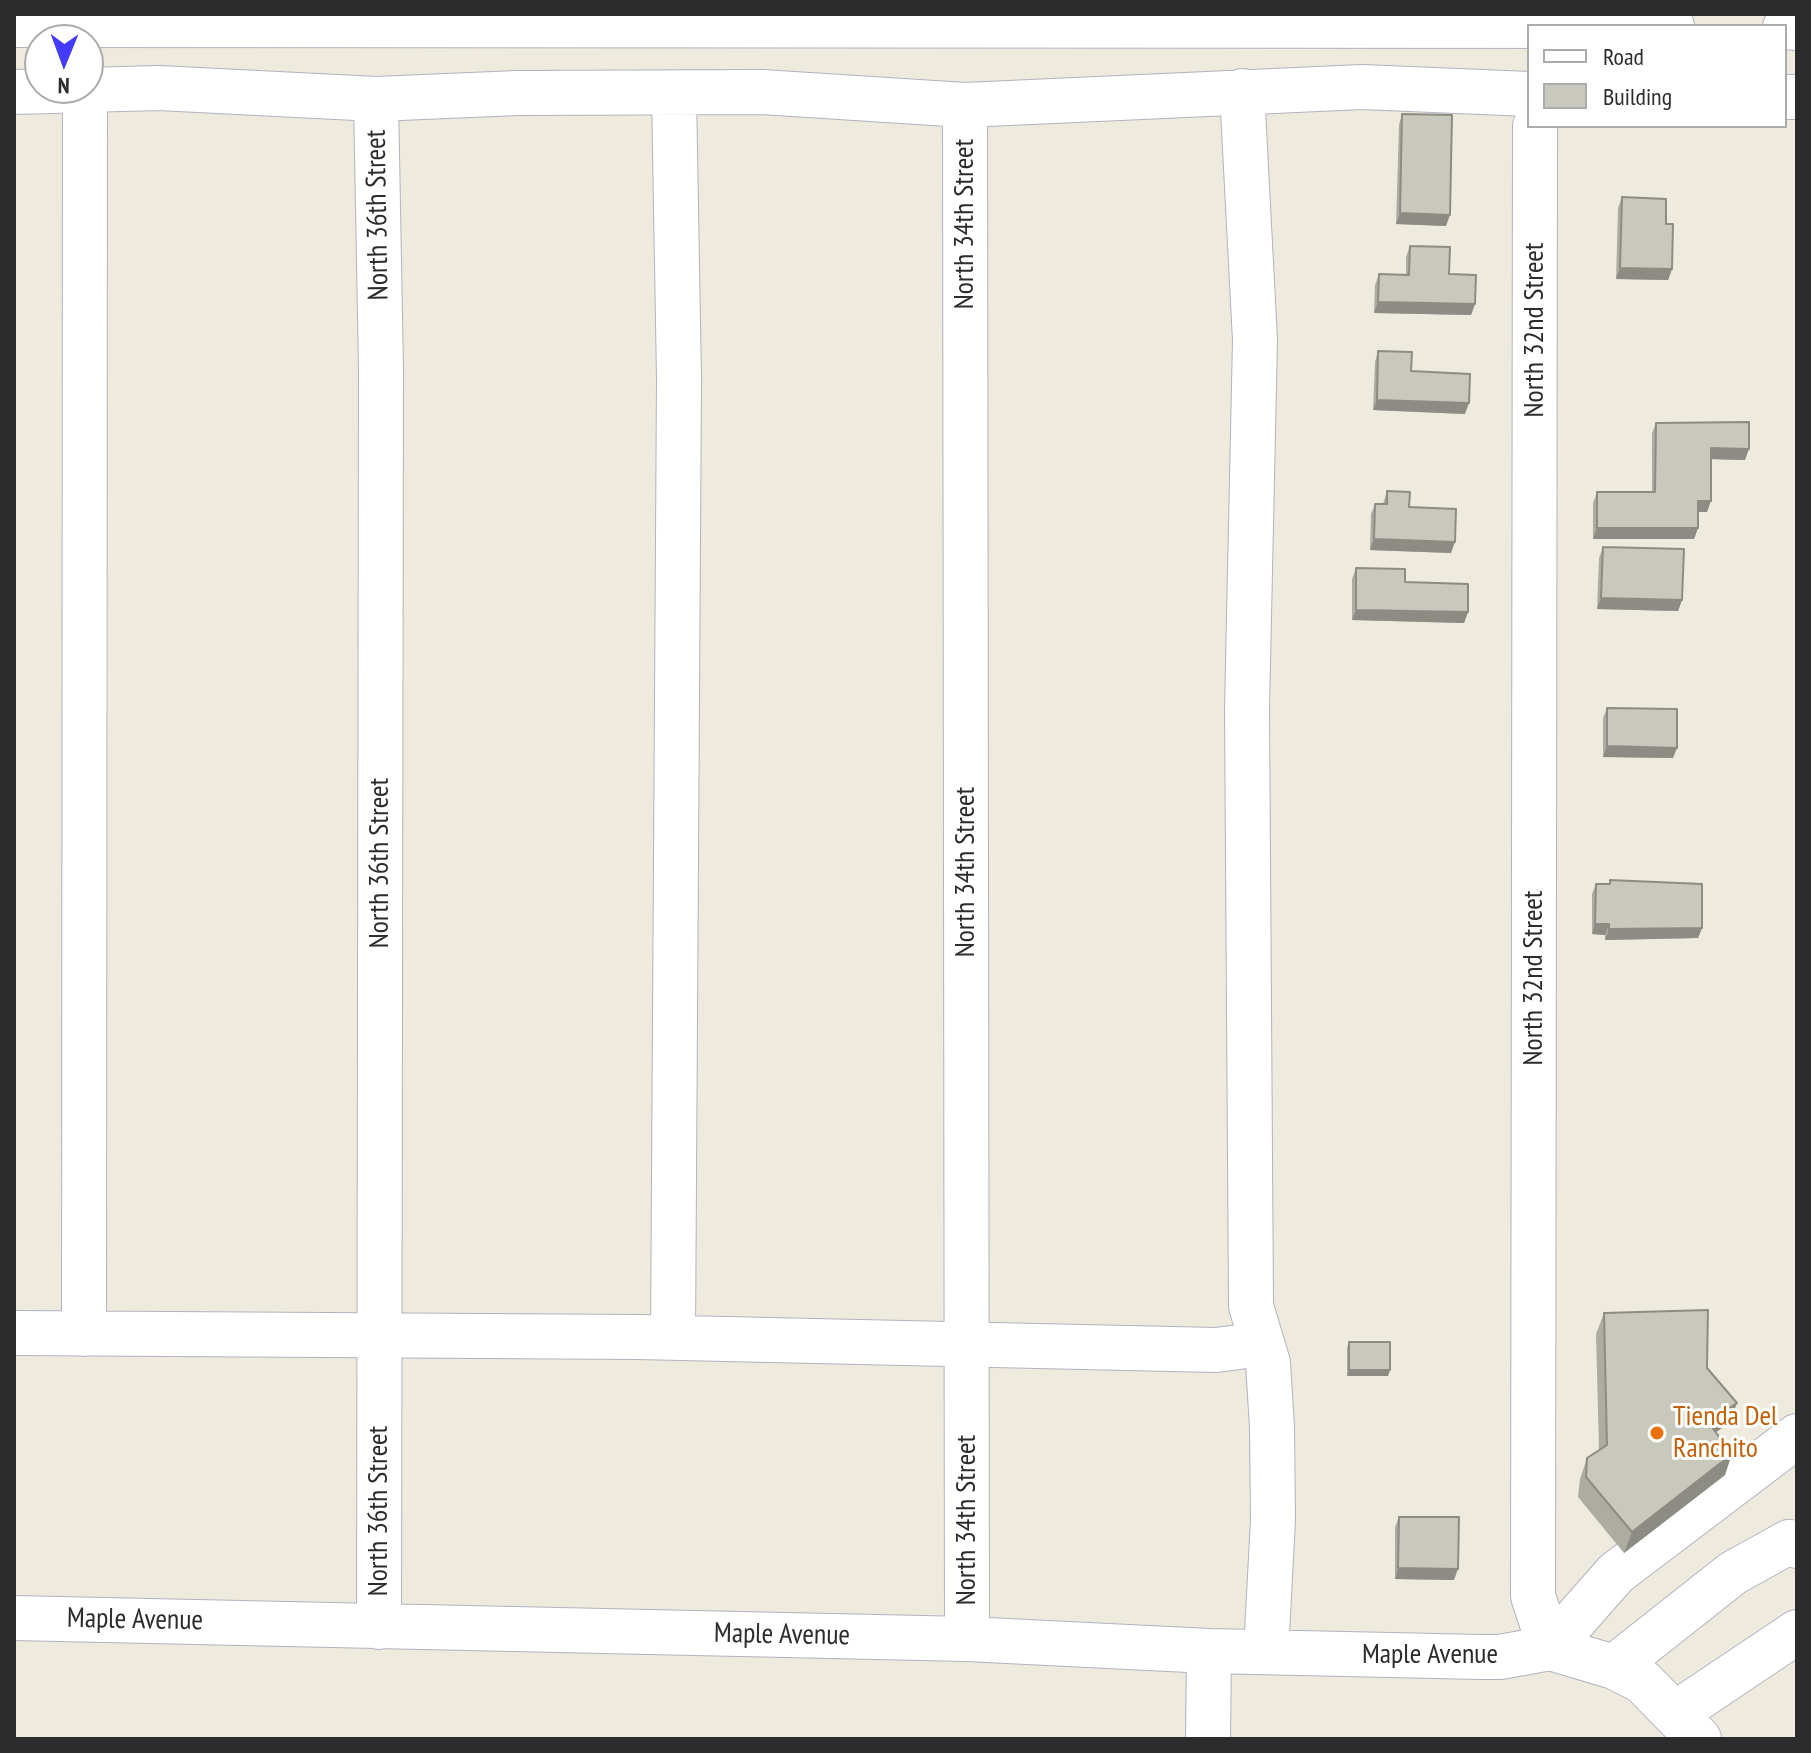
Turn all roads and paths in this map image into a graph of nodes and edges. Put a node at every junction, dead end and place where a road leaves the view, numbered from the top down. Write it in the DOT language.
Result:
graph roads {
  1 [pos="14,25"];
  2 [pos="1527,26"];
  3 [pos="104,89"];
  4 [pos="1242,91"];
  5 [pos="674,93"];
  6 [pos="1527,94"];
  7 [pos="376,99"];
  8 [pos="85,104"];
  9 [pos="965,105"];
  10 [pos="1535,128"];
  11 [pos="14,1333"];
  12 [pos="84,1334"];
  13 [pos="380,1334"];
  14 [pos="673,1338"];
  15 [pos="1262,1344"];
  16 [pos="966,1346"];
  17 [pos="1797,1436"];
  18 [pos="1797,1546"];
  19 [pos="14,1618"];
  20 [pos="379,1627"];
  21 [pos="1797,1632"];
  22 [pos="967,1639"];
  23 [pos="1550,1648"];
  24 [pos="1209,1651"];
  25 [pos="1266,1652"];
  26 [pos="1614,1667"];
  27 [pos="1687,1726"];
  28 [pos="1208,1739"];
  1 -- 2 [label="street"];
  3 -- 7 [label="street"];
  4 -- 6 [label="street"];
  4 -- 9 [label="street"];
  4 -- 15 [label="street"];
  5 -- 7 [label="street"];
  5 -- 9 [label="street"];
  5 -- 14 [label="street"];
  7 -- 13 [label="street, North 36th Street"];
  8 -- 12 [label="street"];
  9 -- 16 [label="street, North 34th Street"];
  10 -- 23 [label="street, North 32nd Street"];
  11 -- 12 [label="street"];
  12 -- 13 [label="street"];
  13 -- 14 [label="street"];
  13 -- 20 [label="street, North 36th Street"];
  14 -- 16 [label="street"];
  15 -- 16 [label="street"];
  15 -- 25 [label="street"];
  16 -- 22 [label="street, North 34th Street"];
  17 -- 23 [label="street"];
  18 -- 26 [label="street"];
  19 -- 20 [label="street, Maple Avenue"];
  20 -- 22 [label="street, Maple Avenue"];
  21 -- 27 [label="street"];
  22 -- 24 [label="street, Maple Avenue"];
  23 -- 25 [label="street, Maple Avenue"];
  23 -- 26 [label="street"];
  24 -- 25 [label="street, Maple Avenue"];
  24 -- 28 [label="street"];
  26 -- 27 [label="street"];
}
